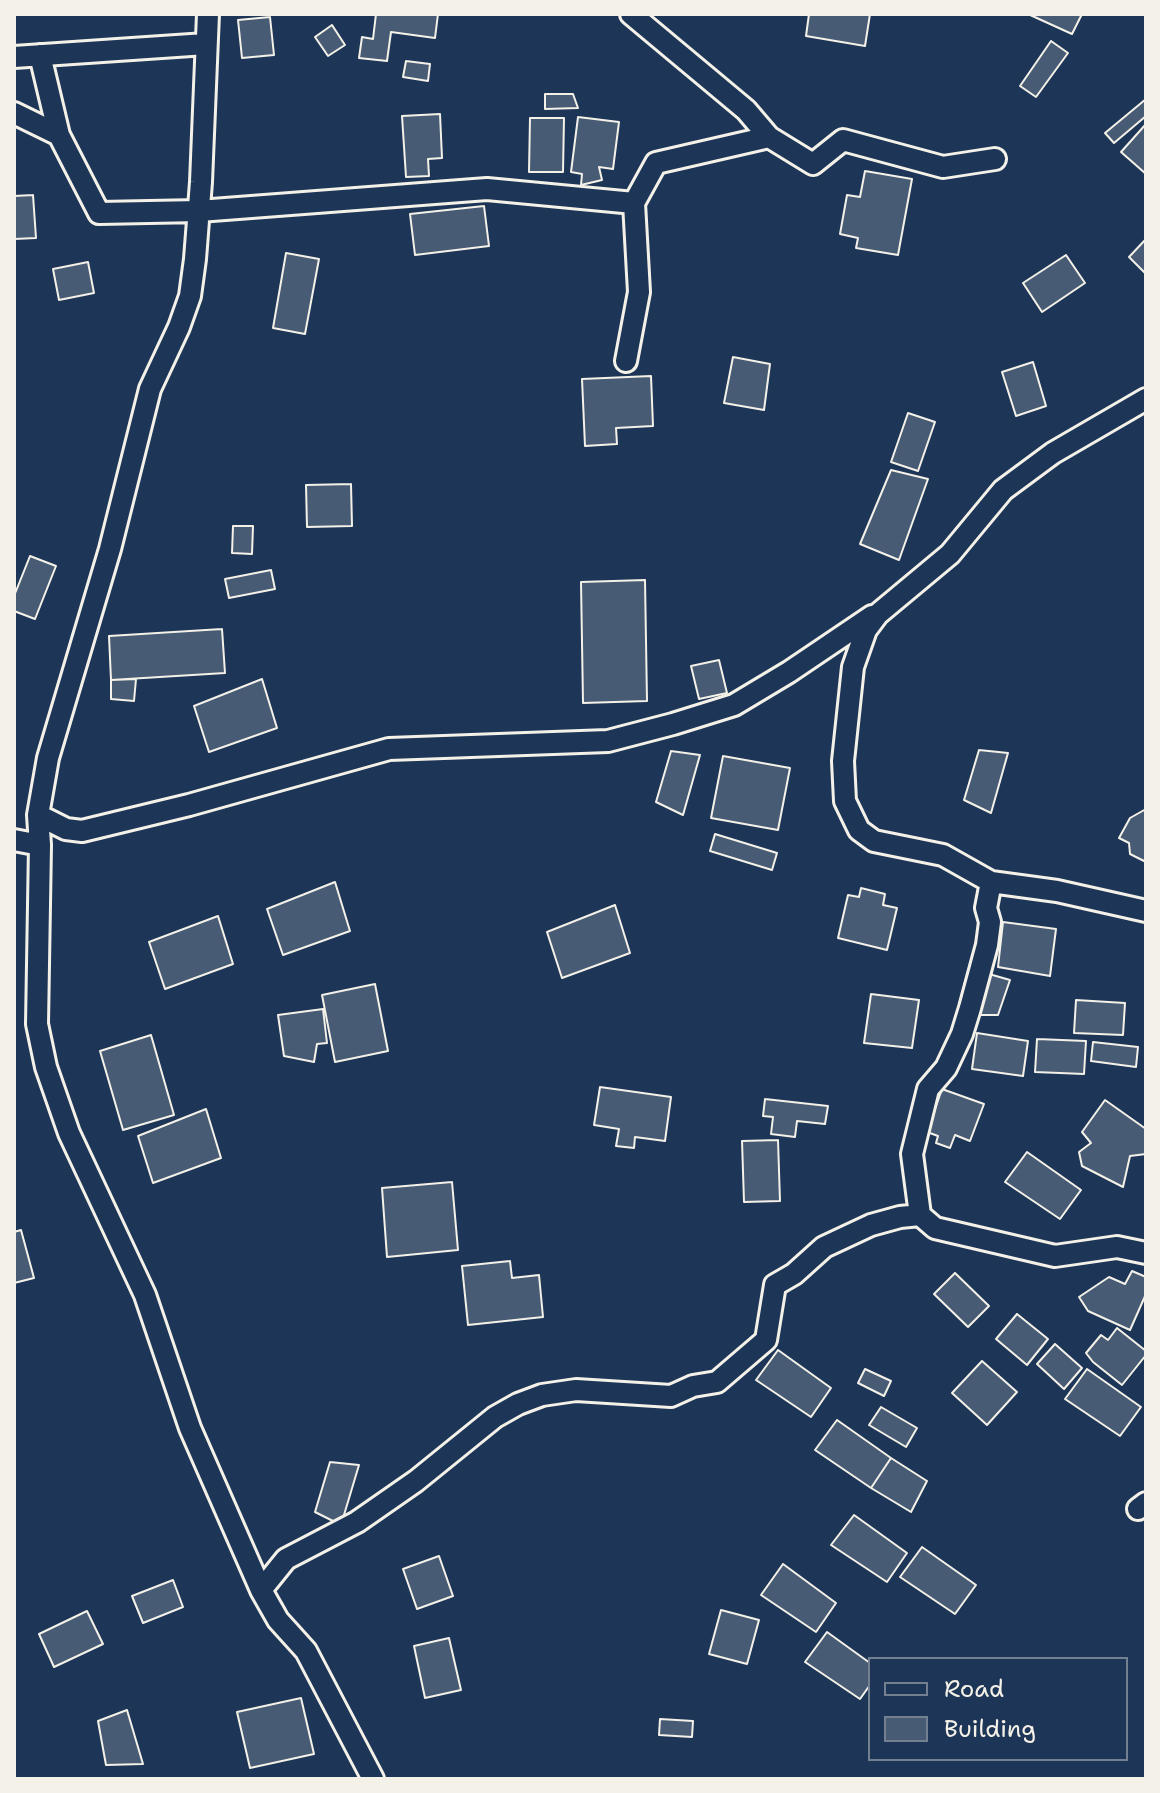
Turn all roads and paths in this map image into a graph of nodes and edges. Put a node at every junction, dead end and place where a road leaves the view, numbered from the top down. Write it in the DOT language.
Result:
graph roads {
  1 [pos="208,14"];
  2 [pos="631,14"];
  3 [pos="206,44"];
  4 [pos="40,55"];
  5 [pos="14,57"];
  6 [pos="14,113"];
  7 [pos="59,135"];
  8 [pos="769,137"];
  9 [pos="995,159"];
  10 [pos="634,203"];
  11 [pos="199,211"];
  12 [pos="626,361"];
  13 [pos="1146,399"];
  14 [pos="889,604"];
  15 [pos="38,815"];
  16 [pos="14,840"];
  17 [pos="40,845"];
  18 [pos="991,882"];
  19 [pos="1146,911"];
  20 [pos="920,1215"];
  21 [pos="1146,1253"];
  22 [pos="261,1590"];
  23 [pos="373,1779"];
  1 -- 3 [label="street"];
  2 -- 8 [label="street"];
  3 -- 4 [label="street"];
  3 -- 11 [label="street"];
  4 -- 5 [label="street"];
  4 -- 7 [label="street"];
  6 -- 7 [label="street"];
  7 -- 11 [label="street"];
  8 -- 9 [label="street"];
  8 -- 10 [label="street"];
  10 -- 11 [label="street"];
  10 -- 12 [label="street"];
  11 -- 15 [label="street"];
  13 -- 14 [label="street"];
  14 -- 15 [label="street"];
  14 -- 18 [label="street"];
  15 -- 17 [label="street"];
  16 -- 17 [label="street"];
  17 -- 22 [label="street"];
  18 -- 19 [label="street"];
  18 -- 20 [label="street"];
  20 -- 21 [label="street"];
  20 -- 22 [label="street"];
  22 -- 23 [label="street"];
}
